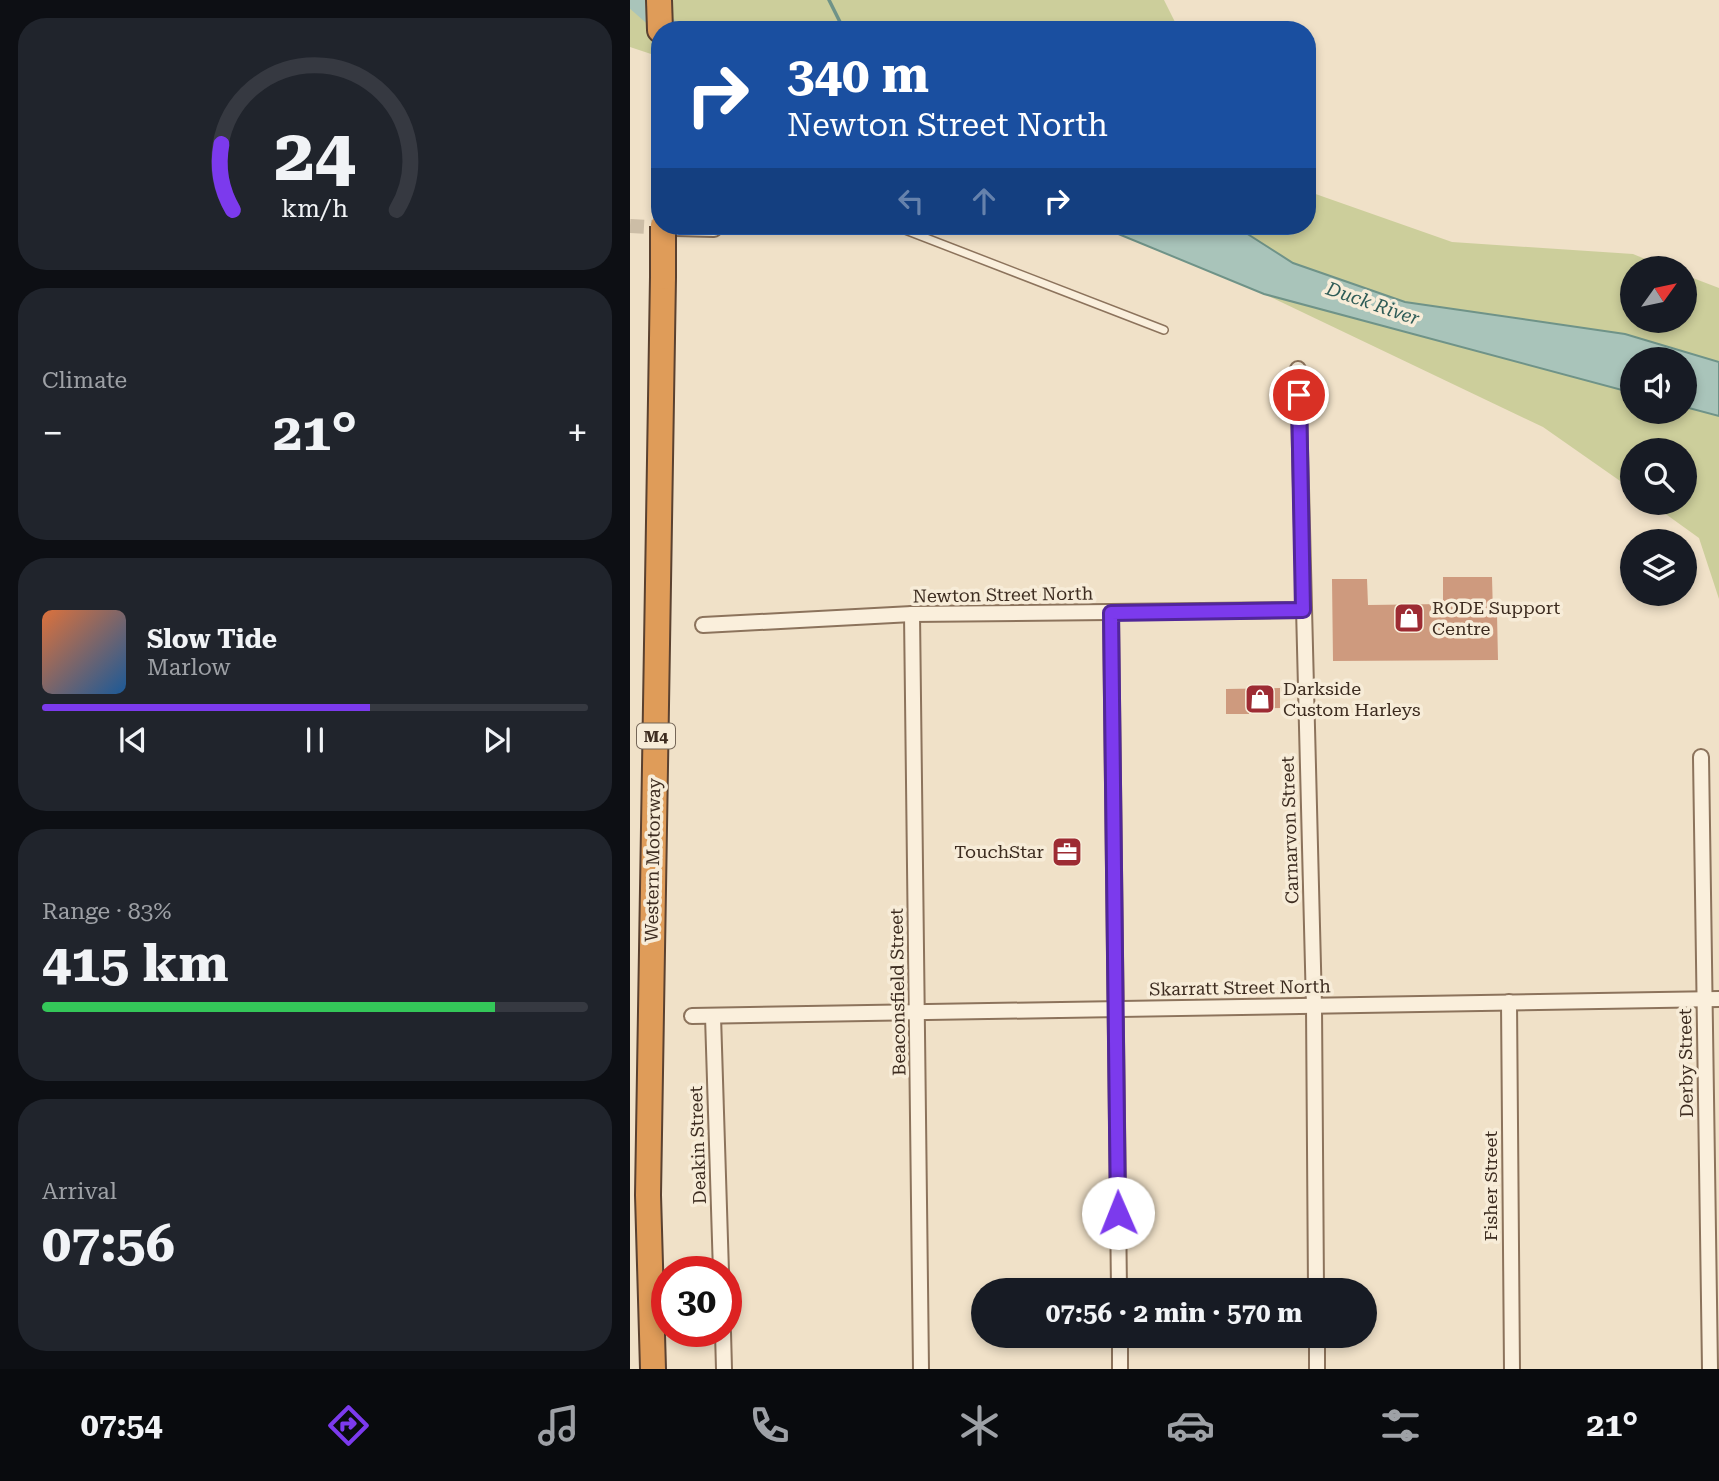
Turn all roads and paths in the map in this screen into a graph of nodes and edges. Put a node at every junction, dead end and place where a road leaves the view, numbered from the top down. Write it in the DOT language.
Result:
graph roads {
  1 [pos="659,0"];
  2 [pos="660,21"];
  3 [pos="669,235"];
  4 [pos="918,235"];
  5 [pos="1164,330"];
  6 [pos="1298,369"];
  7 [pos="1303,610"];
  8 [pos="1111,613"];
  9 [pos="912,614"];
  10 [pos="703,625"];
  11 [pos="1701,757"];
  12 [pos="1712,999"];
  13 [pos="1509,1002"];
  14 [pos="1314,1006"];
  15 [pos="1115,1009"];
  16 [pos="917,1012"];
  17 [pos="692,1016"];
  18 [pos="713,1016"];
  19 [pos="720,1256"];
  20 [pos="1119,1278"];
  21 [pos="1316,1278"];
  22 [pos="723,1347"];
  23 [pos="1120,1348"];
  24 [pos="1317,1348"];
  25 [pos="653,1369"];
  26 [pos="724,1369"];
  27 [pos="921,1369"];
  28 [pos="1120,1369"];
  29 [pos="1317,1369"];
  30 [pos="1512,1369"];
  31 [pos="1710,1369"];
  1 -- 2 [label="highway"];
  3 -- 25 [label="highway, Western Motorway / M4, bridge"];
  4 -- 5 [label="lane"];
  6 -- 7 [label="street, Carnarvon Street"];
  7 -- 8 [label="street, Newton Street North"];
  7 -- 14 [label="street, Carnarvon Street"];
  8 -- 9 [label="street, Newton Street North"];
  8 -- 15 [label="street"];
  9 -- 10 [label="street, Newton Street North"];
  9 -- 16 [label="street, Beaconsfield Street"];
  11 -- 12 [label="street, Derby Street"];
  12 -- 13 [label="street, Skarratt Street North"];
  12 -- 31 [label="street, Derby Street"];
  13 -- 14 [label="street, Skarratt Street North"];
  13 -- 30 [label="street, Fisher Street"];
  14 -- 15 [label="street, Skarratt Street North"];
  14 -- 21 [label="street, Carnarvon Street"];
  15 -- 16 [label="street, Skarratt Street North"];
  15 -- 20 [label="street"];
  16 -- 18 [label="street, Skarratt Street North"];
  16 -- 27 [label="street, Beaconsfield Street"];
  17 -- 18 [label="street, Skarratt Street North"];
  18 -- 19 [label="street, Deakin Street"];
  22 -- 26 [label="street"];
  23 -- 28 [label="street"];
  24 -- 29 [label="street"];
}
